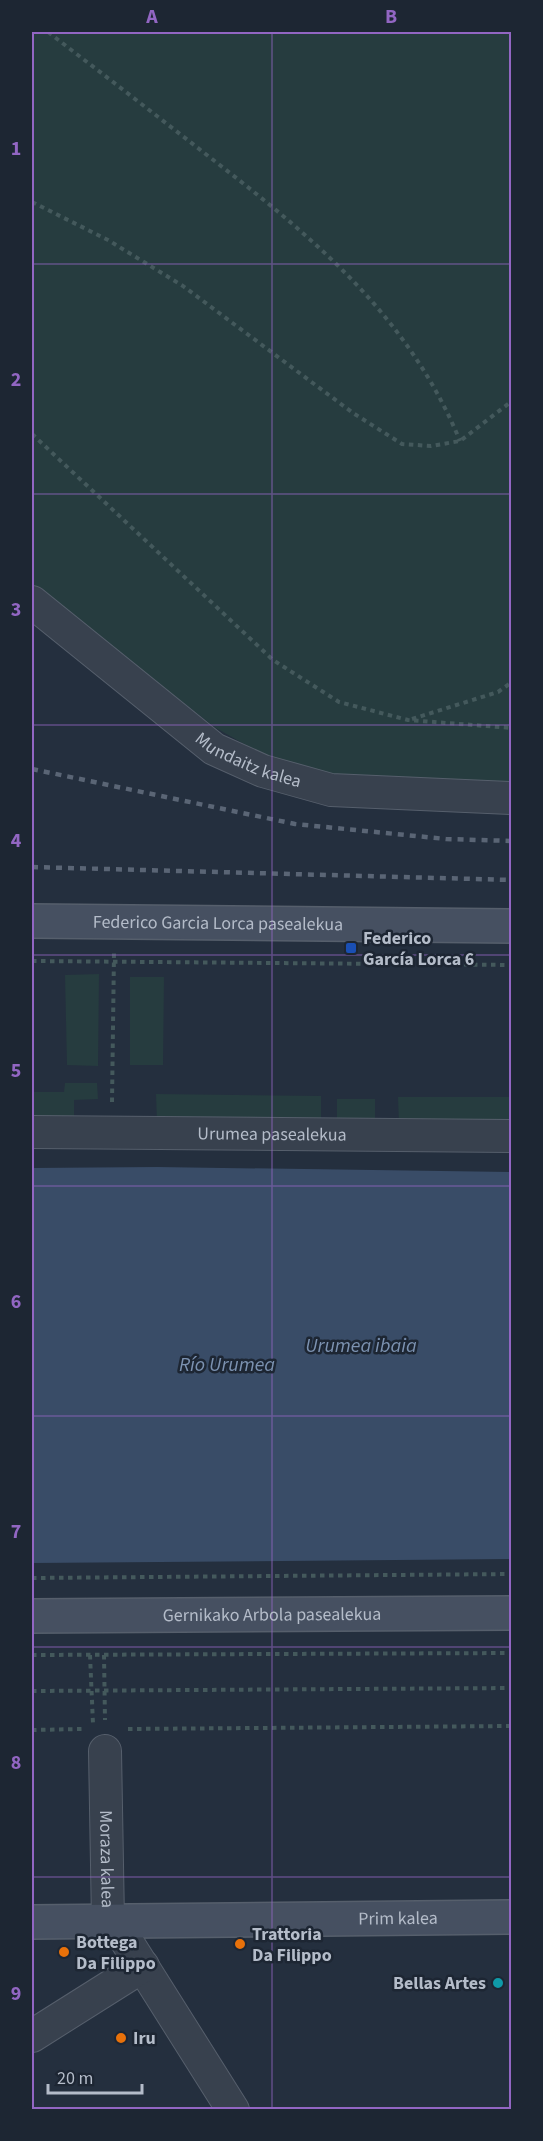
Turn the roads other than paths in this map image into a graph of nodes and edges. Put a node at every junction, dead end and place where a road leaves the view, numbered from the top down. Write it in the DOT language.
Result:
graph roads {
  1 [pos="32,602"];
  2 [pos="512,798"];
  3 [pos="32,921"];
  4 [pos="512,926"];
  5 [pos="32,1132"];
  6 [pos="512,1136"];
  7 [pos="512,1613"];
  8 [pos="32,1616"];
  9 [pos="105,1740"];
  10 [pos="512,1917"];
  11 [pos="108,1921"];
  12 [pos="32,1922"];
  13 [pos="143,1966"];
  14 [pos="32,2036"];
  15 [pos="233,2109"];
  1 -- 2 [label="street, Mundaitz kalea"];
  3 -- 4 [label="main road, Federico Garcia Lorca pasealekua"];
  5 -- 6 [label="street, Urumea pasealekua"];
  7 -- 8 [label="main road, Gernikako Arbola pasealekua"];
  9 -- 11 [label="street, Moraza kalea"];
  10 -- 11 [label="main road, Prim kalea"];
  11 -- 12 [label="main road, Prim kalea"];
  11 -- 13 [label="street, Moraza kalea"];
  13 -- 14 [label="street"];
  13 -- 15 [label="street, Moraza kalea"];
}
